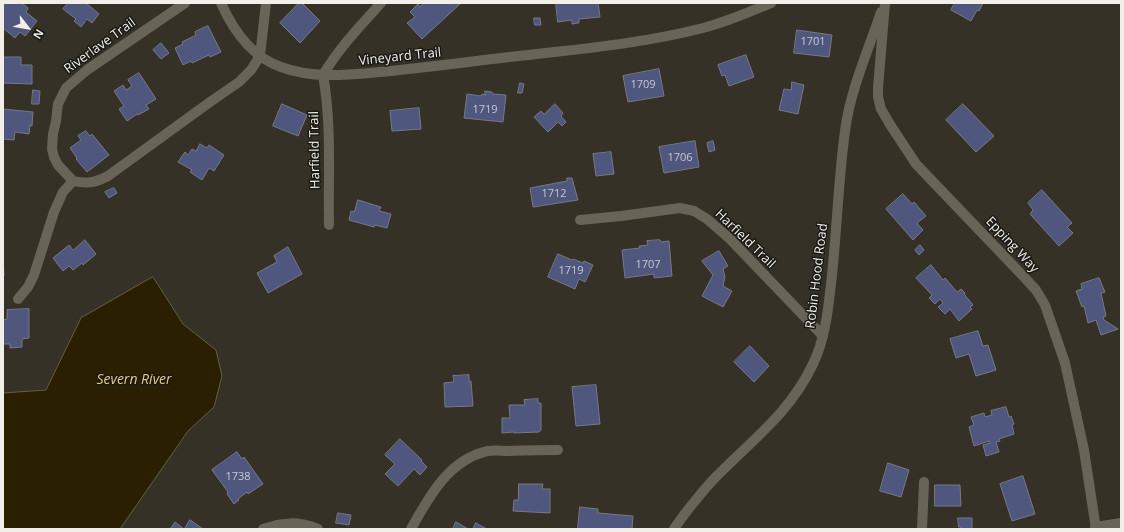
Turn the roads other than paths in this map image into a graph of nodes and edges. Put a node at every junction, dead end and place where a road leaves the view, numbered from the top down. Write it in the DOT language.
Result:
graph roads {
  1 [pos="185,3"];
  2 [pos="221,3"];
  3 [pos="266,3"];
  4 [pos="381,3"];
  5 [pos="771,3"];
  6 [pos="884,3"];
  7 [pos="260,56"];
  8 [pos="323,75"];
  9 [pos="72,181"];
  10 [pos="580,220"];
  11 [pos="328,225"];
  12 [pos="18,299"];
  13 [pos="823,336"];
  14 [pos="558,450"];
  15 [pos="924,482"];
  16 [pos="1121,523"];
  17 [pos="1096,528"];
  18 [pos="263,529"];
  19 [pos="318,529"];
  20 [pos="411,529"];
  21 [pos="674,529"];
  22 [pos="922,529"];
  1 -- 9 [label="street, Riverlave Trail"];
  2 -- 7 [label="street, Vineyard Trail"];
  3 -- 7 [label="street"];
  4 -- 8 [label="street"];
  5 -- 8 [label="street, Vineyard Trail"];
  6 -- 13 [label="street, Robin Hood Road"];
  6 -- 17 [label="street, Epping Way"];
  7 -- 8 [label="street, Vineyard Trail"];
  7 -- 9 [label="street"];
  8 -- 11 [label="street, Harfield Trail"];
  9 -- 12 [label="street"];
  10 -- 13 [label="street, Harfield Trail"];
  13 -- 21 [label="street, Robin Hood Road"];
  14 -- 20 [label="street"];
  15 -- 22 [label="street"];
  16 -- 17 [label="street"];
  18 -- 19 [label="street"];
}
